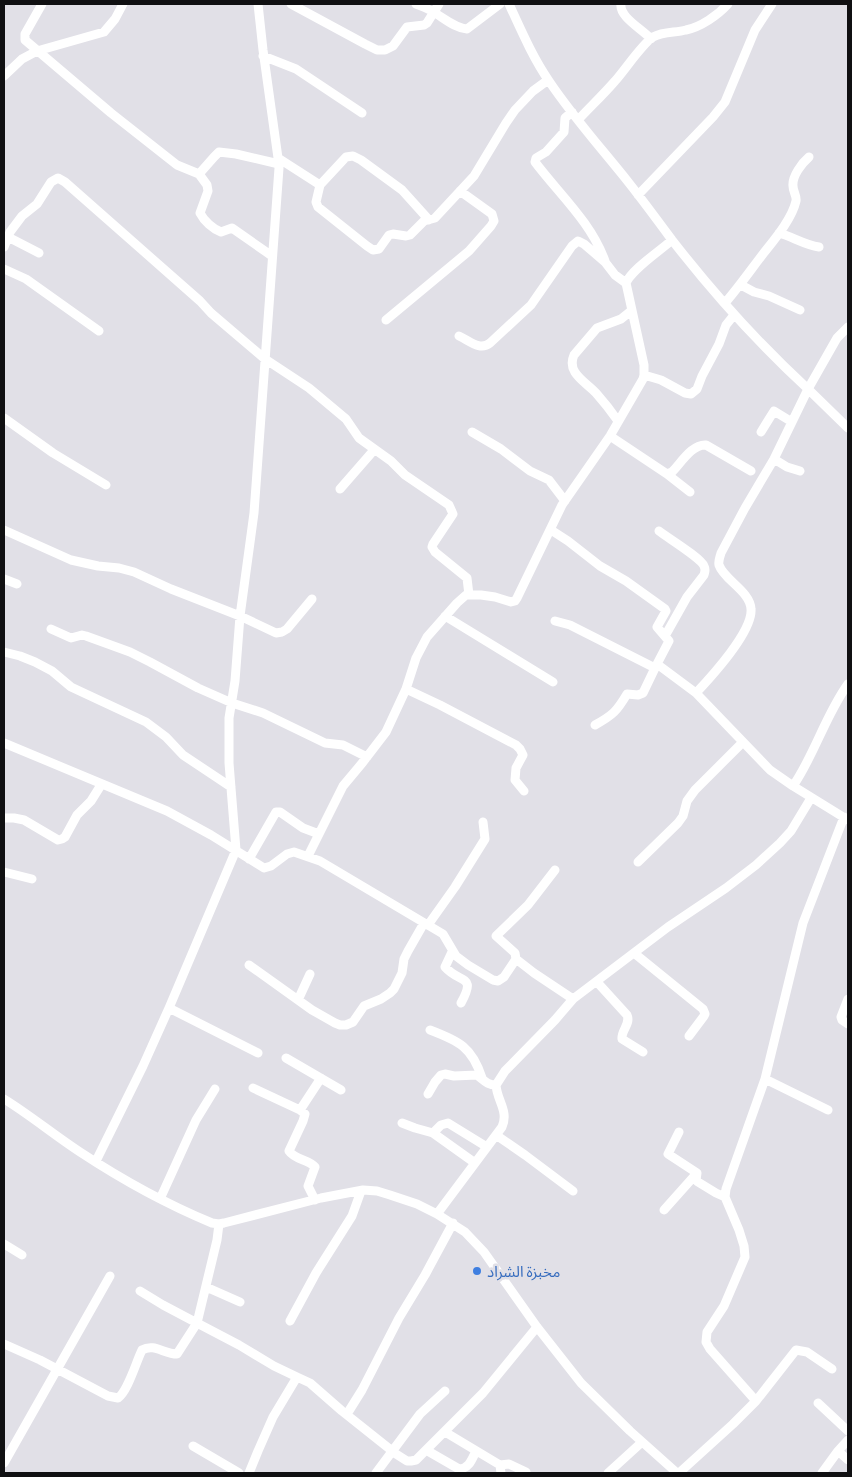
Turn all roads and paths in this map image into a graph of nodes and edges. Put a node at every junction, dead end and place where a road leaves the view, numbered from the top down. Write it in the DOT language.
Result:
graph roads {
  1 [pos="42,4"];
  2 [pos="123,4"];
  3 [pos="258,4"];
  4 [pos="293,4"];
  5 [pos="416,4"];
  6 [pos="438,4"];
  7 [pos="500,4"];
  8 [pos="509,4"];
  9 [pos="621,4"];
  10 [pos="728,4"];
  11 [pos="772,4"];
  12 [pos="433,12"];
  13 [pos="651,39"];
  14 [pos="38,51"];
  15 [pos="264,56"];
  16 [pos="4,76"];
  17 [pos="548,80"];
  18 [pos="572,112"];
  19 [pos="362,113"];
  20 [pos="578,120"];
  21 [pos="810,157"];
  22 [pos="279,161"];
  23 [pos="199,174"];
  24 [pos="320,185"];
  25 [pos="460,192"];
  26 [pos="638,195"];
  27 [pos="429,220"];
  28 [pos="780,233"];
  29 [pos="8,237"];
  30 [pos="672,240"];
  31 [pos="4,247"];
  32 [pos="819,247"];
  33 [pos="39,254"];
  34 [pos="272,256"];
  35 [pos="605,262"];
  36 [pos="4,269"];
  37 [pos="626,283"];
  38 [pos="741,285"];
  39 [pos="724,304"];
  40 [pos="800,310"];
  41 [pos="631,311"];
  42 [pos="734,315"];
  43 [pos="386,320"];
  44 [pos="848,327"];
  45 [pos="99,331"];
  46 [pos="459,336"];
  47 [pos="266,359"];
  48 [pos="644,375"];
  49 [pos="808,389"];
  50 [pos="4,418"];
  51 [pos="618,421"];
  52 [pos="792,422"];
  53 [pos="848,428"];
  54 [pos="472,432"];
  55 [pos="761,432"];
  56 [pos="610,436"];
  57 [pos="374,450"];
  58 [pos="774,459"];
  59 [pos="751,471"];
  60 [pos="800,471"];
  61 [pos="666,474"];
  62 [pos="106,485"];
  63 [pos="340,489"];
  64 [pos="690,492"];
  65 [pos="565,501"];
  66 [pos="4,530"];
  67 [pos="551,530"];
  68 [pos="659,531"];
  69 [pos="4,579"];
  70 [pos="16,584"];
  71 [pos="469,595"];
  72 [pos="312,598"];
  73 [pos="240,616"];
  74 [pos="445,616"];
  75 [pos="556,621"];
  76 [pos="51,629"];
  77 [pos="665,636"];
  78 [pos="4,652"];
  79 [pos="656,666"];
  80 [pos="553,682"];
  81 [pos="848,684"];
  82 [pos="406,690"];
  83 [pos="696,693"];
  84 [pos="232,703"];
  85 [pos="595,725"];
  86 [pos="744,742"];
  87 [pos="4,744"];
  88 [pos="367,757"];
  89 [pos="101,785"];
  90 [pos="793,786"];
  91 [pos="231,787"];
  92 [pos="524,791"];
  93 [pos="811,798"];
  94 [pos="4,818"];
  95 [pos="846,819"];
  96 [pos="483,822"];
  97 [pos="319,834"];
  98 [pos="236,850"];
  99 [pos="308,856"];
  100 [pos="249,859"];
  101 [pos="638,862"];
  102 [pos="555,870"];
  103 [pos="4,872"];
  104 [pos="32,879"];
  105 [pos="426,924"];
  106 [pos="452,952"];
  107 [pos="634,953"];
  108 [pos="516,959"];
  109 [pos="249,965"];
  110 [pos="310,974"];
  111 [pos="597,982"];
  112 [pos="573,999"];
  113 [pos="848,999"];
  114 [pos="298,1000"];
  115 [pos="461,1003"];
  116 [pos="169,1008"];
  117 [pos="848,1024"];
  118 [pos="430,1030"];
  119 [pos="689,1036"];
  120 [pos="643,1052"];
  121 [pos="258,1053"];
  122 [pos="286,1058"];
  123 [pos="321,1078"];
  124 [pos="482,1078"];
  125 [pos="764,1079"];
  126 [pos="496,1085"];
  127 [pos="253,1088"];
  128 [pos="215,1089"];
  129 [pos="341,1090"];
  130 [pos="428,1094"];
  131 [pos="4,1099"];
  132 [pos="300,1110"];
  133 [pos="828,1110"];
  134 [pos="402,1123"];
  135 [pos="679,1132"];
  136 [pos="433,1133"];
  137 [pos="496,1135"];
  138 [pos="487,1147"];
  139 [pos="96,1161"];
  140 [pos="475,1163"];
  141 [pos="697,1173"];
  142 [pos="361,1191"];
  143 [pos="573,1191"];
  144 [pos="314,1197"];
  145 [pos="725,1197"];
  146 [pos="160,1198"];
  147 [pos="664,1210"];
  148 [pos="437,1214"];
  149 [pos="215,1223"];
  150 [pos="452,1223"];
  151 [pos="4,1244"];
  152 [pos="22,1255"];
  153 [pos="110,1276"];
  154 [pos="206,1287"];
  155 [pos="140,1290"];
  156 [pos="240,1302"];
  157 [pos="290,1322"];
  158 [pos="197,1323"];
  159 [pos="537,1327"];
  160 [pos="4,1344"];
  161 [pos="832,1369"];
  162 [pos="298,1377"];
  163 [pos="445,1391"];
  164 [pos="756,1401"];
  165 [pos="818,1403"];
  166 [pos="347,1414"];
  167 [pos="848,1431"];
  168 [pos="445,1432"];
  169 [pos="848,1440"];
  170 [pos="642,1442"];
  171 [pos="193,1446"];
  172 [pos="426,1450"];
  173 [pos="392,1451"];
  174 [pos="476,1451"];
  175 [pos="838,1451"];
  176 [pos="848,1460"];
  177 [pos="4,1463"];
  178 [pos="500,1469"];
  179 [pos="526,1472"];
  180 [pos="673,1472"];
  181 [pos="239,1473"];
  182 [pos="249,1473"];
  183 [pos="376,1473"];
  184 [pos="608,1473"];
  185 [pos="822,1473"];
  1 -- 14 [label="street"];
  2 -- 14 [label="street"];
  3 -- 15 [label="street"];
  4 -- 12 [label="street"];
  5 -- 12 [label="street"];
  6 -- 12 [label="street"];
  7 -- 12 [label="street"];
  8 -- 17 [label="street"];
  9 -- 13 [label="street"];
  10 -- 13 [label="street"];
  11 -- 26 [label="street"];
  13 -- 20 [label="street"];
  14 -- 16 [label="street"];
  14 -- 23 [label="street"];
  15 -- 19 [label="street"];
  15 -- 22 [label="street"];
  17 -- 18 [label="street"];
  17 -- 25 [label="street"];
  18 -- 20 [label="street"];
  18 -- 35 [label="street"];
  20 -- 26 [label="street"];
  21 -- 28 [label="street"];
  22 -- 23 [label="street"];
  22 -- 24 [label="street"];
  22 -- 34 [label="street"];
  23 -- 34 [label="street"];
  24 -- 27 [label="street"];
  24 -- 27 [label="street"];
  25 -- 27 [label="street"];
  25 -- 43 [label="street"];
  26 -- 30 [label="street"];
  28 -- 32 [label="street"];
  28 -- 38 [label="street"];
  29 -- 31 [label="street"];
  29 -- 33 [label="street"];
  29 -- 47 [label="street"];
  30 -- 37 [label="street"];
  30 -- 39 [label="street"];
  34 -- 47 [label="street"];
  35 -- 37 [label="street"];
  35 -- 46 [label="street"];
  36 -- 45 [label="street"];
  37 -- 41 [label="street"];
  38 -- 39 [label="street"];
  38 -- 40 [label="street"];
  39 -- 42 [label="street"];
  41 -- 48 [label="street"];
  41 -- 51 [label="street"];
  42 -- 48 [label="street"];
  42 -- 49 [label="street"];
  44 -- 49 [label="street"];
  47 -- 57 [label="street"];
  47 -- 73 [label="street"];
  48 -- 51 [label="street"];
  49 -- 52 [label="street"];
  49 -- 53 [label="street"];
  50 -- 62 [label="street"];
  51 -- 56 [label="street"];
  52 -- 55 [label="street"];
  52 -- 58 [label="street"];
  54 -- 65 [label="street"];
  56 -- 61 [label="street"];
  56 -- 65 [label="street"];
  57 -- 63 [label="street"];
  57 -- 71 [label="street"];
  58 -- 60 [label="street"];
  58 -- 83 [label="street"];
  59 -- 61 [label="street"];
  61 -- 64 [label="street"];
  65 -- 67 [label="street"];
  66 -- 73 [label="street"];
  67 -- 71 [label="street"];
  67 -- 77 [label="street"];
  68 -- 77 [label="street"];
  69 -- 70 [label="street"];
  71 -- 74 [label="street"];
  72 -- 73 [label="street"];
  73 -- 84 [label="street"];
  74 -- 80 [label="street"];
  74 -- 82 [label="street"];
  75 -- 79 [label="street"];
  76 -- 84 [label="street"];
  77 -- 79 [label="street"];
  78 -- 91 [label="street"];
  79 -- 83 [label="street"];
  79 -- 85 [label="street"];
  81 -- 90 [label="street"];
  82 -- 88 [label="street"];
  82 -- 92 [label="street"];
  83 -- 86 [label="street"];
  84 -- 88 [label="street"];
  84 -- 91 [label="street"];
  86 -- 90 [label="street"];
  86 -- 101 [label="street"];
  87 -- 89 [label="street"];
  88 -- 97 [label="street"];
  89 -- 94 [label="street"];
  89 -- 98 [label="street"];
  90 -- 93 [label="street"];
  91 -- 98 [label="street"];
  93 -- 95 [label="street"];
  93 -- 107 [label="street"];
  95 -- 125 [label="street"];
  96 -- 105 [label="street"];
  97 -- 99 [label="street"];
  97 -- 100 [label="street"];
  98 -- 100 [label="street"];
  98 -- 116 [label="street"];
  99 -- 100 [label="street"];
  99 -- 105 [label="street"];
  102 -- 108 [label="street"];
  103 -- 104 [label="street"];
  105 -- 106 [label="street"];
  105 -- 114 [label="street"];
  106 -- 108 [label="street"];
  106 -- 115 [label="street"];
  107 -- 111 [label="street"];
  107 -- 119 [label="street"];
  108 -- 112 [label="street"];
  109 -- 114 [label="street"];
  110 -- 114 [label="street"];
  111 -- 112 [label="street"];
  111 -- 120 [label="street"];
  112 -- 126 [label="street"];
  113 -- 117 [label="street"];
  116 -- 121 [label="street"];
  116 -- 139 [label="street"];
  118 -- 124 [label="street"];
  122 -- 123 [label="street"];
  123 -- 129 [label="street"];
  123 -- 132 [label="street"];
  124 -- 126 [label="street"];
  124 -- 130 [label="street"];
  125 -- 133 [label="street"];
  125 -- 145 [label="street"];
  126 -- 137 [label="street"];
  127 -- 132 [label="street"];
  128 -- 146 [label="street"];
  131 -- 139 [label="street"];
  132 -- 144 [label="street"];
  134 -- 136 [label="street"];
  135 -- 141 [label="street"];
  136 -- 138 [label="street"];
  136 -- 140 [label="street"];
  137 -- 138 [label="street"];
  137 -- 143 [label="street"];
  138 -- 140 [label="street"];
  139 -- 146 [label="street"];
  140 -- 148 [label="street"];
  141 -- 145 [label="street"];
  141 -- 147 [label="street"];
  142 -- 144 [label="street"];
  142 -- 148 [label="street"];
  142 -- 157 [label="street"];
  144 -- 149 [label="street"];
  145 -- 164 [label="street"];
  146 -- 149 [label="street"];
  148 -- 150 [label="street"];
  149 -- 154 [label="street"];
  150 -- 159 [label="street"];
  150 -- 166 [label="street"];
  151 -- 152 [label="street"];
  153 -- 177 [label="street"];
  154 -- 156 [label="street"];
  154 -- 158 [label="street"];
  155 -- 158 [label="street"];
  158 -- 160 [label="street"];
  158 -- 162 [label="street"];
  159 -- 168 [label="street"];
  159 -- 170 [label="street"];
  161 -- 164 [label="street"];
  162 -- 166 [label="street"];
  162 -- 182 [label="street"];
  163 -- 173 [label="street"];
  164 -- 180 [label="street"];
  165 -- 167 [label="street"];
  166 -- 173 [label="street"];
  168 -- 172 [label="street"];
  168 -- 174 [label="street"];
  169 -- 175 [label="street"];
  170 -- 180 [label="street"];
  170 -- 184 [label="street"];
  171 -- 181 [label="street"];
  172 -- 173 [label="street"];
  172 -- 174 [label="street"];
  173 -- 183 [label="street"];
  174 -- 178 [label="street"];
  175 -- 176 [label="street"];
  175 -- 185 [label="street"];
  178 -- 179 [label="street"];
}
